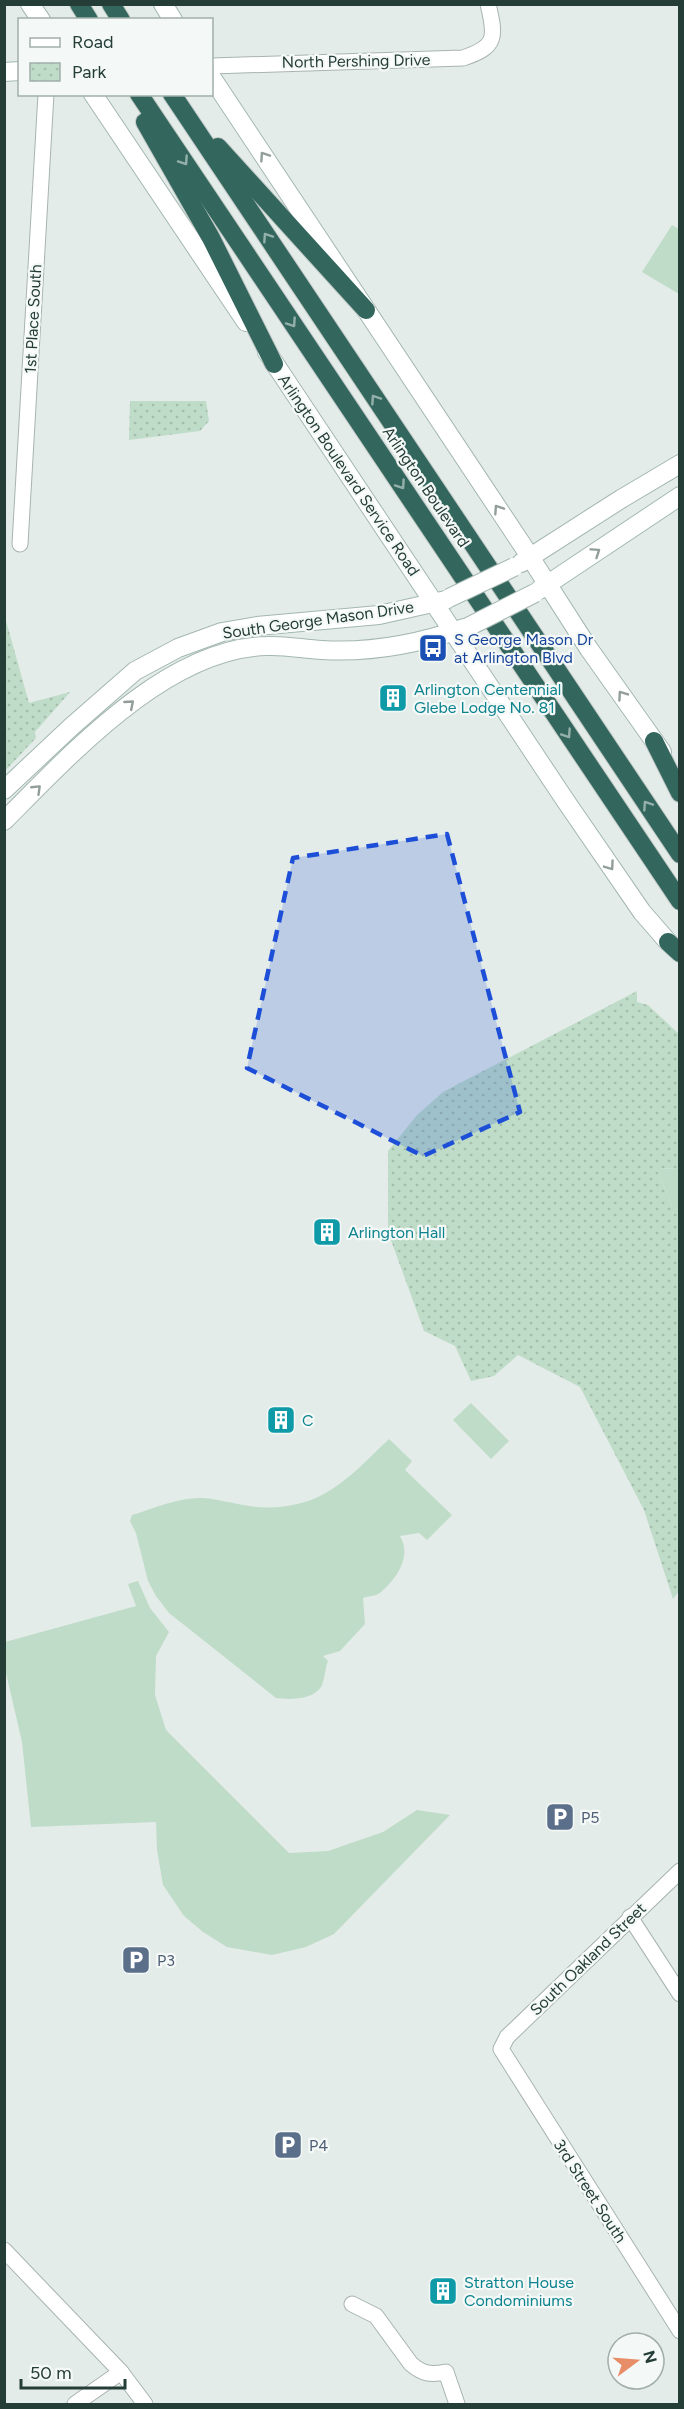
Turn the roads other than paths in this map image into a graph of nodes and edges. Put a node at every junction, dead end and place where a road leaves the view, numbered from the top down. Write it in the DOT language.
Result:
graph roads {
  1 [pos="30,4"];
  2 [pos="78,4"];
  3 [pos="111,4"];
  4 [pos="163,4"];
  5 [pos="488,4"];
  6 [pos="40,18"];
  7 [pos="86,18"];
  8 [pos="120,18"];
  9 [pos="172,18"];
  10 [pos="213,66"];
  11 [pos="213,80"];
  12 [pos="46,96"];
  13 [pos="94,96"];
  14 [pos="130,96"];
  15 [pos="140,96"];
  16 [pos="174,98"];
  17 [pos="366,310"];
  18 [pos="274,364"];
  19 [pos="680,464"];
  20 [pos="680,496"];
  21 [pos="20,544"];
  22 [pos="530,557"];
  23 [pos="541,588"];
  24 [pos="442,601"];
  25 [pos="461,629"];
  26 [pos="654,741"];
  27 [pos="680,779"];
  28 [pos="4,790"];
  29 [pos="680,793"];
  30 [pos="4,821"];
  31 [pos="680,854"];
  32 [pos="680,901"];
  33 [pos="674,948"];
  34 [pos="680,1871"];
  35 [pos="630,1917"];
  36 [pos="680,1994"];
  37 [pos="501,2049"];
  38 [pos="4,2250"];
  39 [pos="352,2304"];
  40 [pos="680,2331"];
  41 [pos="121,2372"];
  42 [pos="75,2404"];
  43 [pos="145,2404"];
  44 [pos="457,2404"];
  1 -- 6 [label="main road"];
  2 -- 7 [label="highway"];
  3 -- 8 [label="highway"];
  4 -- 9 [label="main road"];
  5 -- 10 [label="street, North Pershing Drive"];
  17 -- 11 [label="main road, one-way"];
  12 -- 21 [label="street, 1st Place South"];
  13 -- 18 [label="main road, Arlington Boulevard Service Road"];
  14 -- 18 [label="highway"];
  15 -- 32 [label="highway, Arlington Boulevard, one-way"];
  16 -- 17 [label="highway"];
  31 -- 16 [label="highway, Arlington Boulevard, one-way"];
  22 -- 17 [label="main road, one-way"];
  18 -- 24 [label="main road, Arlington Boulevard Service Road"];
  19 -- 22 [label="main road, South George Mason Drive"];
  23 -- 20 [label="main road, South George Mason Drive, one-way"];
  22 -- 23 [label="main road"];
  22 -- 24 [label="main road, South George Mason Drive, bridge"];
  23 -- 25 [label="main road, South George Mason Drive, bridge"];
  26 -- 23 [label="main road, one-way"];
  24 -- 25 [label="main road, Arlington Boulevard Service Road"];
  24 -- 28 [label="main road, South George Mason Drive"];
  30 -- 25 [label="main road, South George Mason Drive, one-way"];
  25 -- 33 [label="main road, Arlington Boulevard Service Road, one-way"];
  26 -- 27 [label="main road"];
  26 -- 29 [label="highway"];
  34 -- 35 [label="street, South Oakland Street"];
  35 -- 36 [label="street"];
  35 -- 37 [label="street, South Oakland Street"];
  37 -- 40 [label="street, 3rd Street South"];
  38 -- 41 [label="street"];
  39 -- 44 [label="street"];
  41 -- 42 [label="street"];
  41 -- 43 [label="street"];
}
